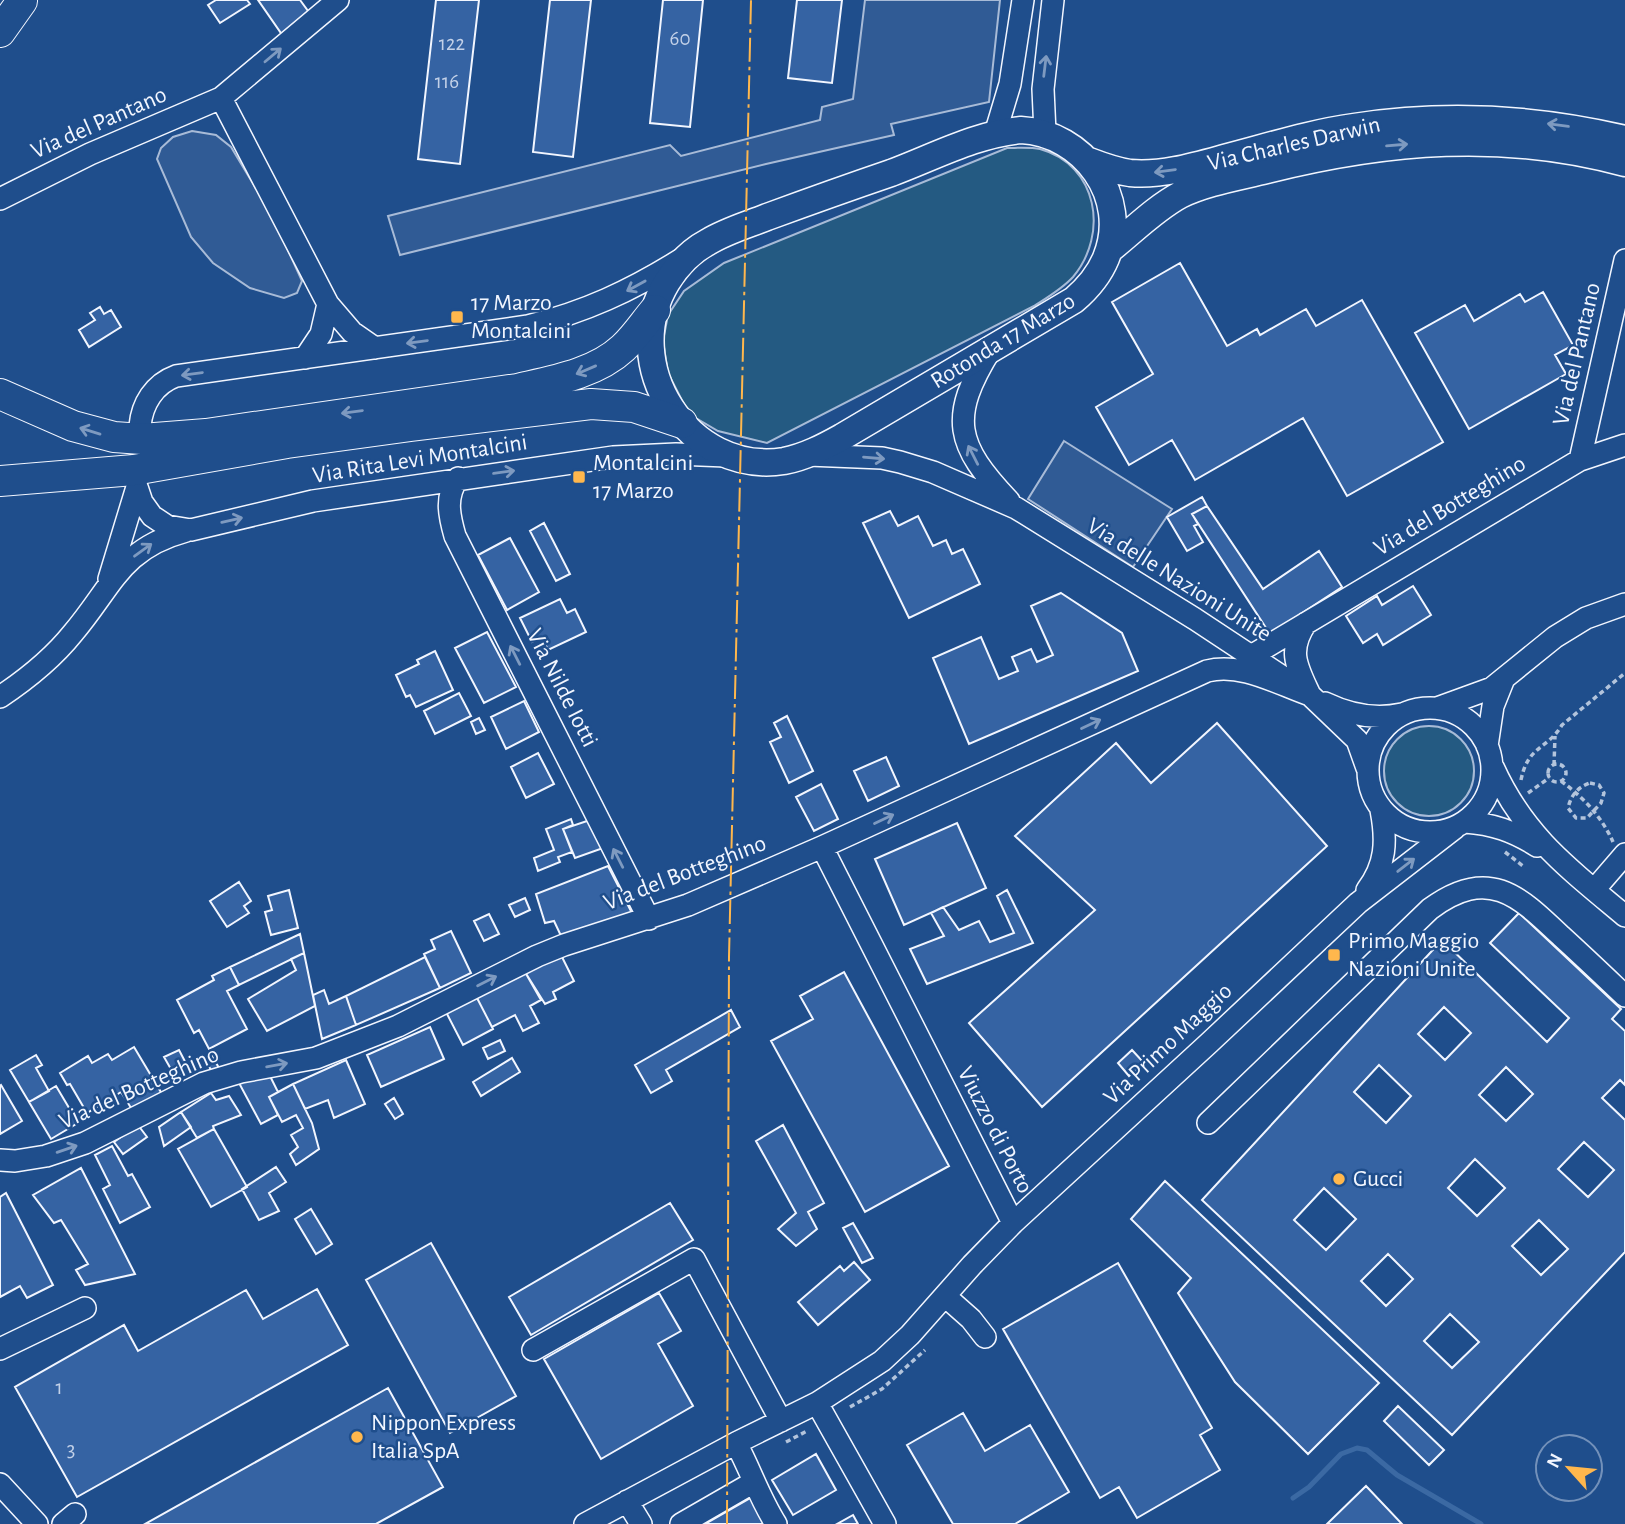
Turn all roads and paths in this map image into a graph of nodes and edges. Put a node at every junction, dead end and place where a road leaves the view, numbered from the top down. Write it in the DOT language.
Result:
graph roads {
  1 [pos="338,0"];
  2 [pos="1023,0"];
  3 [pos="1053,0"];
  4 [pos="22,1"];
  5 [pos="0,26"];
  6 [pos="0,32"];
  7 [pos="221,99"];
  8 [pos="1045,133"];
  9 [pos="995,134"];
  10 [pos="1625,139"];
  11 [pos="1089,161"];
  12 [pos="1625,163"];
  13 [pos="0,199"];
  14 [pos="1109,250"];
  15 [pos="694,251"];
  16 [pos="1625,260"];
  17 [pos="328,304"];
  18 [pos="655,310"];
  19 [pos="375,348"];
  20 [pos="991,349"];
  21 [pos="305,358"];
  22 [pos="0,394"];
  23 [pos="682,423"];
  24 [pos="140,426"];
  25 [pos="206,434"];
  26 [pos="1625,445"];
  27 [pos="806,455"];
  28 [pos="735,457"];
  29 [pos="1580,460"];
  30 [pos="0,467"];
  31 [pos="47,478"];
  32 [pos="458,478"];
  33 [pos="0,481"];
  34 [pos="0,487"];
  35 [pos="1016,508"];
  36 [pos="191,530"];
  37 [pos="106,587"];
  38 [pos="1625,604"];
  39 [pos="1307,622"];
  40 [pos="1251,656"];
  41 [pos="1625,673"];
  42 [pos="1503,681"];
  43 [pos="0,697"];
  44 [pos="1312,697"];
  45 [pos="1437,708"];
  46 [pos="1402,714"];
  47 [pos="1555,736"];
  48 [pos="1490,755"];
  49 [pos="1554,765"];
  50 [pos="1367,768"];
  51 [pos="1549,778"];
  52 [pos="1561,781"];
  53 [pos="1576,792"];
  54 [pos="1381,810"];
  55 [pos="1594,812"];
  56 [pos="1460,825"];
  57 [pos="822,847"];
  58 [pos="1623,856"];
  59 [pos="1557,859"];
  60 [pos="1594,890"];
  61 [pos="1358,903"];
  62 [pos="1625,916"];
  63 [pos="649,919"];
  64 [pos="1625,996"];
  65 [pos="1208,1123"];
  66 [pos="0,1160"];
  67 [pos="1013,1223"];
  68 [pos="945,1296"];
  69 [pos="85,1308"];
  70 [pos="985,1337"];
  71 [pos="0,1349"];
  72 [pos="533,1350"];
  73 [pos="817,1404"];
  74 [pos="782,1421"];
  75 [pos="736,1443"];
  76 [pos="754,1482"];
  77 [pos="0,1484"];
  78 [pos="628,1501"];
  79 [pos="37,1524"];
  80 [pos="585,1524"];
  81 [pos="640,1524"];
  82 [pos="681,1524"];
  83 [pos="776,1524"];
  84 [pos="885,1524"];
  7 -- 1 [label="street, Via del Pantano, one-way"];
  2 -- 9 [label="street"];
  8 -- 3 [label="street, one-way"];
  4 -- 5 [label="highway"];
  4 -- 6 [label="highway"];
  7 -- 13 [label="street, Via del Pantano"];
  7 -- 17 [label="street"];
  8 -- 9 [label="main road, Rotonda 17 Marzo"];
  8 -- 11 [label="main road, Rotonda 17 Marzo"];
  9 -- 15 [label="main road, Rotonda 17 Marzo"];
  10 -- 11 [label="main road, Via Charles Darwin, one-way"];
  11 -- 14 [label="main road, Rotonda 17 Marzo"];
  14 -- 12 [label="main road, Via Charles Darwin, one-way"];
  14 -- 20 [label="main road, Rotonda 17 Marzo"];
  15 -- 18 [label="main road, Rotonda 17 Marzo"];
  15 -- 19 [label="street, one-way"];
  16 -- 29 [label="street, Via del Pantano"];
  17 -- 19 [label="street"];
  17 -- 21 [label="street"];
  18 -- 23 [label="main road, Rotonda 17 Marzo"];
  18 -- 25 [label="highway, one-way"];
  19 -- 21 [label="street"];
  20 -- 27 [label="main road, Rotonda 17 Marzo"];
  35 -- 20 [label="street, Via delle Nazioni Unite, one-way"];
  21 -- 24 [label="street, one-way"];
  25 -- 22 [label="highway, one-way"];
  23 -- 28 [label="main road, Rotonda 17 Marzo"];
  23 -- 31 [label="highway"];
  25 -- 30 [label="highway"];
  26 -- 29 [label="street, Via del Botteghino"];
  27 -- 28 [label="main road, Rotonda 17 Marzo"];
  27 -- 35 [label="street, Via delle Nazioni Unite, one-way"];
  32 -- 28 [label="street, Via Rita Levi Montalcini, one-way"];
  29 -- 39 [label="street, Via del Botteghino"];
  31 -- 33 [label="highway"];
  31 -- 34 [label="highway"];
  36 -- 32 [label="street, Via Rita Levi Montalcini, one-way"];
  63 -- 32 [label="street, Via Nilde Iotti, one-way"];
  35 -- 40 [label="street, Via delle Nazioni Unite"];
  37 -- 36 [label="street, Via Rita Levi Montalcini, one-way"];
  36 -- 37 [label="street"];
  37 -- 43 [label="street"];
  38 -- 42 [label="street"];
  39 -- 40 [label="street, Via del Botteghino"];
  39 -- 44 [label="street"];
  40 -- 44 [label="street, Via delle Nazioni Unite"];
  41 -- 47 [label="path"];
  42 -- 45 [label="street"];
  42 -- 48 [label="street"];
  44 -- 46 [label="street, Via delle Nazioni Unite"];
  44 -- 50 [label="street, Via delle Nazioni Unite"];
  57 -- 44 [label="street, Via del Botteghino, one-way"];
  45 -- 46 [label="street"];
  45 -- 48 [label="street"];
  46 -- 50 [label="street"];
  47 -- 49 [label="path"];
  47 -- 51 [label="path"];
  48 -- 56 [label="street"];
  48 -- 59 [label="street"];
  49 -- 51 [label="path"];
  49 -- 52 [label="path"];
  50 -- 54 [label="street"];
  51 -- 52 [label="path"];
  52 -- 53 [label="path"];
  53 -- 55 [label="path"];
  53 -- 55 [label="path"];
  53 -- 55 [label="path"];
  54 -- 56 [label="street"];
  54 -- 61 [label="street, Via Primo Maggio"];
  55 -- 58 [label="path"];
  56 -- 59 [label="street"];
  61 -- 56 [label="street, Via Primo Maggio, one-way"];
  57 -- 63 [label="street, Via del Botteghino"];
  57 -- 67 [label="street, Viuzzo di Porto"];
  58 -- 60 [label="street"];
  59 -- 60 [label="street"];
  60 -- 62 [label="street"];
  61 -- 67 [label="street, Via Primo Maggio"];
  66 -- 63 [label="street, Via del Botteghino, one-way"];
  64 -- 65 [label="street"];
  67 -- 68 [label="street, Viuzzo di Porto"];
  68 -- 70 [label="street"];
  68 -- 73 [label="street, Viuzzo di Porto"];
  69 -- 71 [label="street"];
  72 -- 74 [label="street"];
  73 -- 74 [label="street, Viuzzo di Porto"];
  73 -- 84 [label="street"];
  74 -- 75 [label="street, Viuzzo di Porto"];
  75 -- 76 [label="street"];
  75 -- 78 [label="street, Viuzzo di Porto"];
  76 -- 82 [label="street"];
  76 -- 83 [label="street"];
  77 -- 79 [label="street"];
  78 -- 80 [label="street, Viuzzo di Porto"];
  78 -- 81 [label="street"];
}
